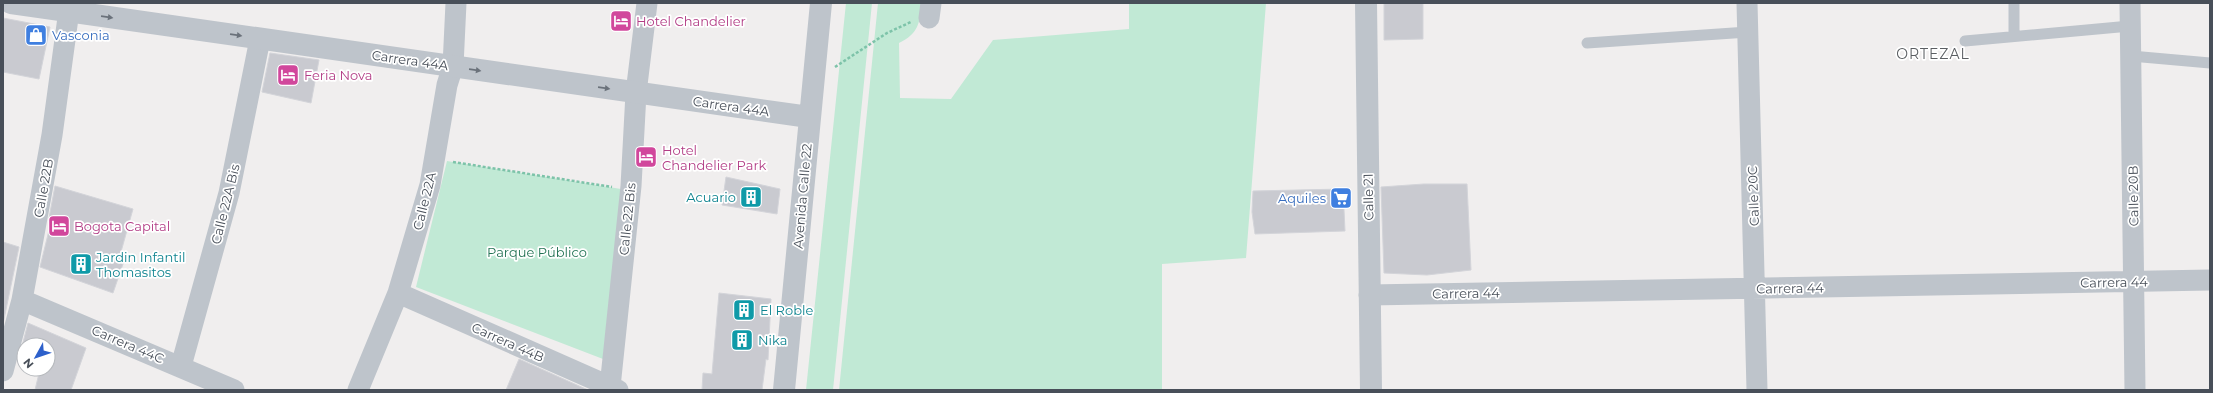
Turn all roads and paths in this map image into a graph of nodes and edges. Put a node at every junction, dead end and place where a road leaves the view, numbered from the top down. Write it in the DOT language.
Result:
graph roads {
  1 [pos="11,3"];
  2 [pos="456,3"];
  3 [pos="647,3"];
  4 [pos="820,3"];
  5 [pos="1366,3"];
  6 [pos="1747,3"];
  7 [pos="2014,3"];
  8 [pos="2130,3"];
  9 [pos="69,7"];
  10 [pos="930,10"];
  11 [pos="2130,26"];
  12 [pos="1748,32"];
  13 [pos="2014,35"];
  14 [pos="260,39"];
  15 [pos="1965,41"];
  16 [pos="1587,43"];
  17 [pos="2131,56"];
  18 [pos="2210,63"];
  19 [pos="453,66"];
  20 [pos="813,82"];
  21 [pos="636,93"];
  22 [pos="809,117"];
  23 [pos="447,161"];
  24 [pos="614,187"];
  25 [pos="2210,280"];
  26 [pos="2134,282"];
  27 [pos="1756,288"];
  28 [pos="398,293"];
  29 [pos="1369,295"];
  30 [pos="22,300"];
  31 [pos="181,366"];
  32 [pos="3,371"];
  33 [pos="614,388"];
  34 [pos="234,390"];
  35 [pos="358,390"];
  36 [pos="784,390"];
  37 [pos="1371,390"];
  38 [pos="1757,390"];
  39 [pos="2135,390"];
  1 -- 9 [label="street, Carrera 44A"];
  2 -- 19 [label="street, Calle 22A"];
  3 -- 21 [label="street, Calle 22 Bis"];
  4 -- 20 [label="street, Avenida Calle 22"];
  5 -- 29 [label="street, Calle 21"];
  6 -- 12 [label="street, Calle 20C"];
  7 -- 13 [label="lane"];
  8 -- 11 [label="street, Calle 20B"];
  9 -- 14 [label="street, Carrera 44A, one-way"];
  9 -- 30 [label="street, Calle 22B"];
  10 -- 20 [label="path"];
  11 -- 13 [label="lane"];
  11 -- 17 [label="street, Calle 20B"];
  12 -- 16 [label="lane"];
  12 -- 27 [label="street, Calle 20C"];
  13 -- 15 [label="lane"];
  14 -- 19 [label="street, Carrera 44A"];
  14 -- 31 [label="street, Calle 22A Bis"];
  17 -- 18 [label="lane"];
  17 -- 26 [label="street, Calle 20B"];
  19 -- 21 [label="street, Carrera 44A, one-way"];
  19 -- 28 [label="street, Calle 22A"];
  20 -- 22 [label="street, Avenida Calle 22"];
  21 -- 22 [label="street, Carrera 44A"];
  21 -- 33 [label="street, Calle 22 Bis"];
  22 -- 36 [label="street, Avenida Calle 22"];
  23 -- 24 [label="path"];
  25 -- 26 [label="street, Carrera 44"];
  26 -- 27 [label="street, Carrera 44"];
  26 -- 39 [label="street, Calle 20B"];
  27 -- 29 [label="street, Carrera 44"];
  27 -- 38 [label="street, Calle 20C"];
  28 -- 33 [label="street, Carrera 44B"];
  28 -- 35 [label="street, Calle 22A"];
  29 -- 37 [label="street, Calle 21"];
  30 -- 31 [label="street, Carrera 44C"];
  30 -- 32 [label="street, Calle 22B"];
  31 -- 34 [label="street, Carrera 44C"];
}
